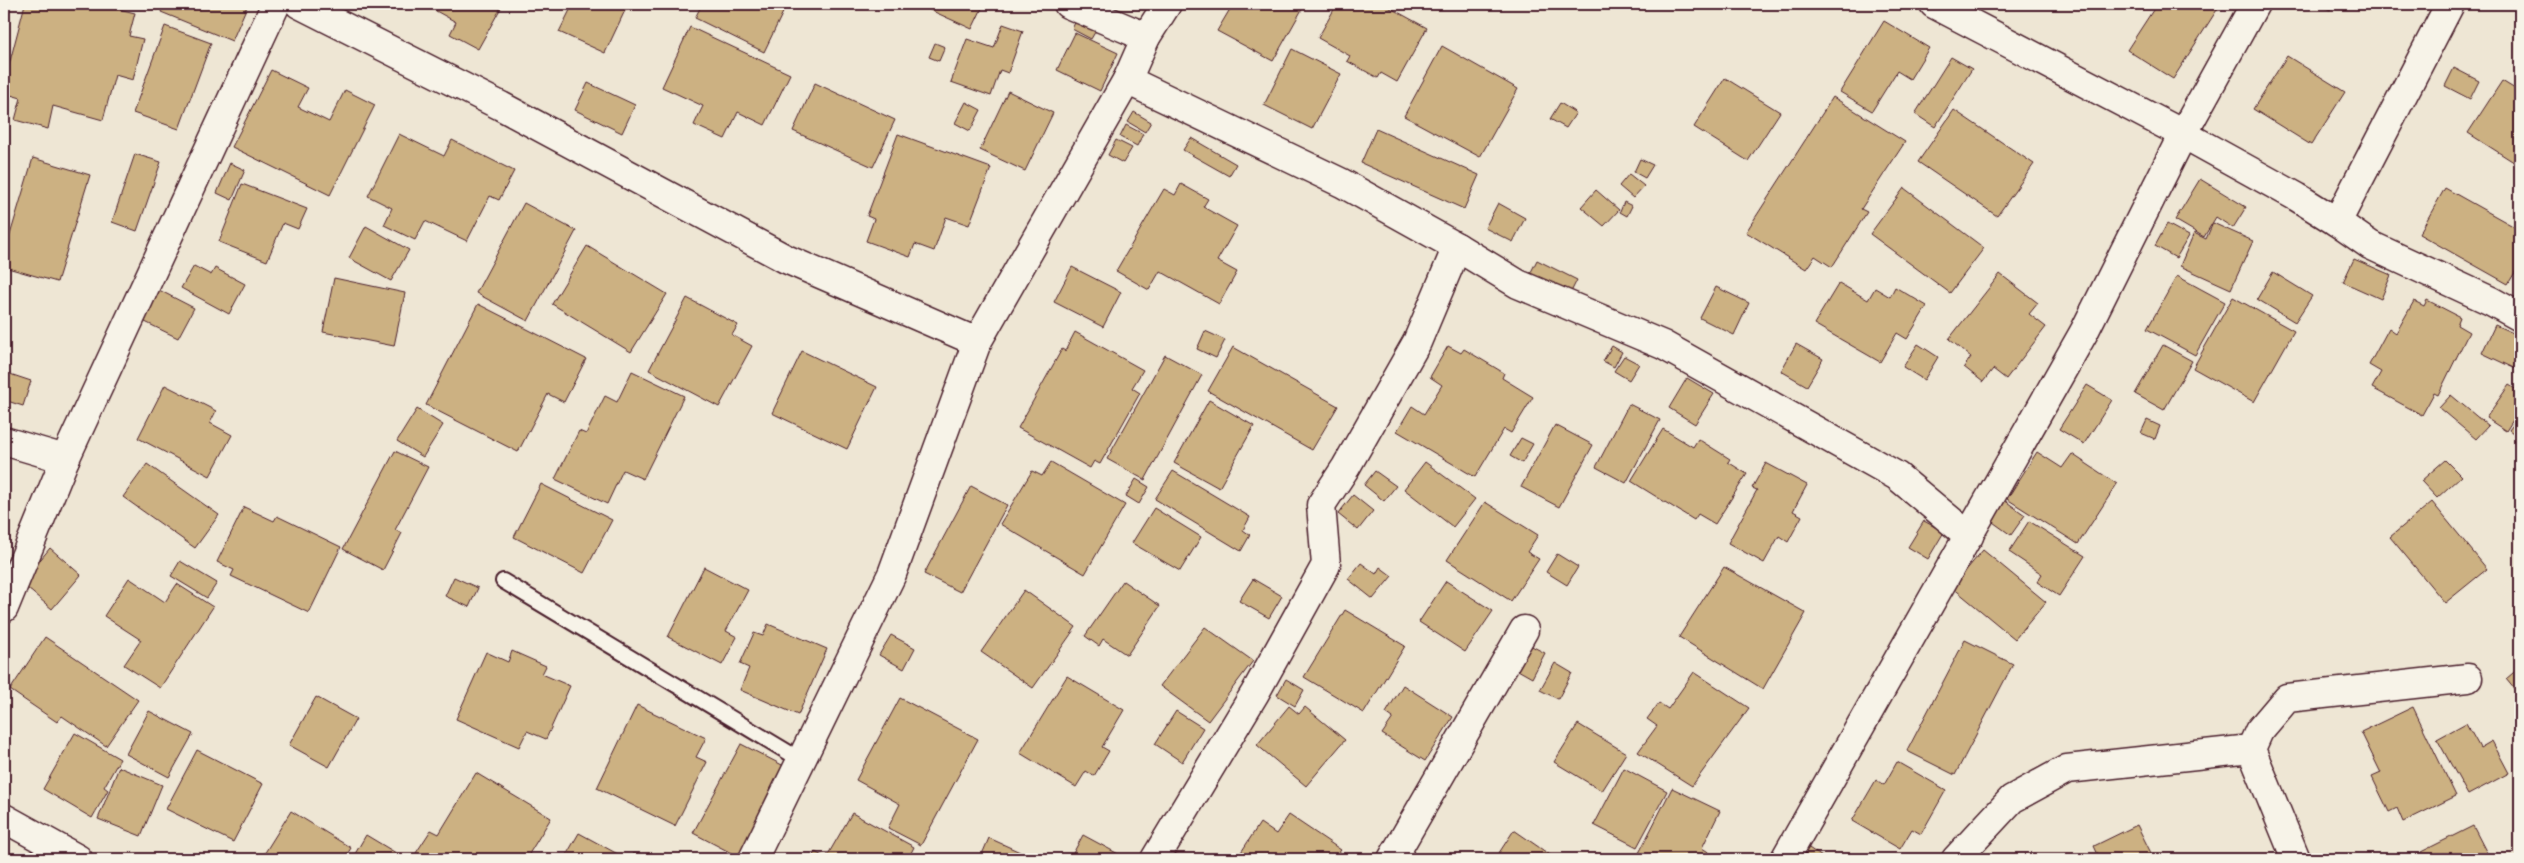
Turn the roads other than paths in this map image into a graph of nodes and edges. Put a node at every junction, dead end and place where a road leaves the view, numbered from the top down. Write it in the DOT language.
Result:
graph roads {
  1 [pos="276,4"];
  2 [pos="299,4"];
  3 [pos="1068,4"];
  4 [pos="1167,4"];
  5 [pos="1934,4"];
  6 [pos="2255,4"];
  7 [pos="2450,4"];
  8 [pos="1146,37"];
  9 [pos="1127,80"];
  10 [pos="2183,134"];
  11 [pos="2337,222"];
  12 [pos="1457,247"];
  13 [pos="2520,317"];
  14 [pos="977,342"];
  15 [pos="4,441"];
  16 [pos="65,459"];
  17 [pos="1969,536"];
  18 [pos="503,581"];
  19 [pos="4,608"];
  20 [pos="1524,630"];
  21 [pos="2468,678"];
  22 [pos="2251,749"];
  23 [pos="801,760"];
  24 [pos="4,818"];
  25 [pos="78,859"];
  26 [pos="753,859"];
  27 [pos="1155,859"];
  28 [pos="1392,859"];
  29 [pos="1785,859"];
  30 [pos="1956,859"];
  31 [pos="2296,859"];
  1 -- 16 [label="street"];
  2 -- 14 [label="street"];
  3 -- 8 [label="street"];
  4 -- 8 [label="street"];
  5 -- 10 [label="street"];
  6 -- 10 [label="street"];
  7 -- 11 [label="street"];
  8 -- 9 [label="street"];
  9 -- 12 [label="street"];
  9 -- 14 [label="street"];
  10 -- 11 [label="street"];
  10 -- 17 [label="street"];
  11 -- 13 [label="street"];
  12 -- 17 [label="street"];
  12 -- 27 [label="street"];
  14 -- 23 [label="street"];
  15 -- 16 [label="street"];
  16 -- 19 [label="street"];
  17 -- 29 [label="street"];
  18 -- 23 [label="lane"];
  20 -- 28 [label="street"];
  21 -- 22 [label="street"];
  22 -- 30 [label="street"];
  22 -- 31 [label="street"];
  23 -- 26 [label="street"];
  24 -- 25 [label="street"];
}
